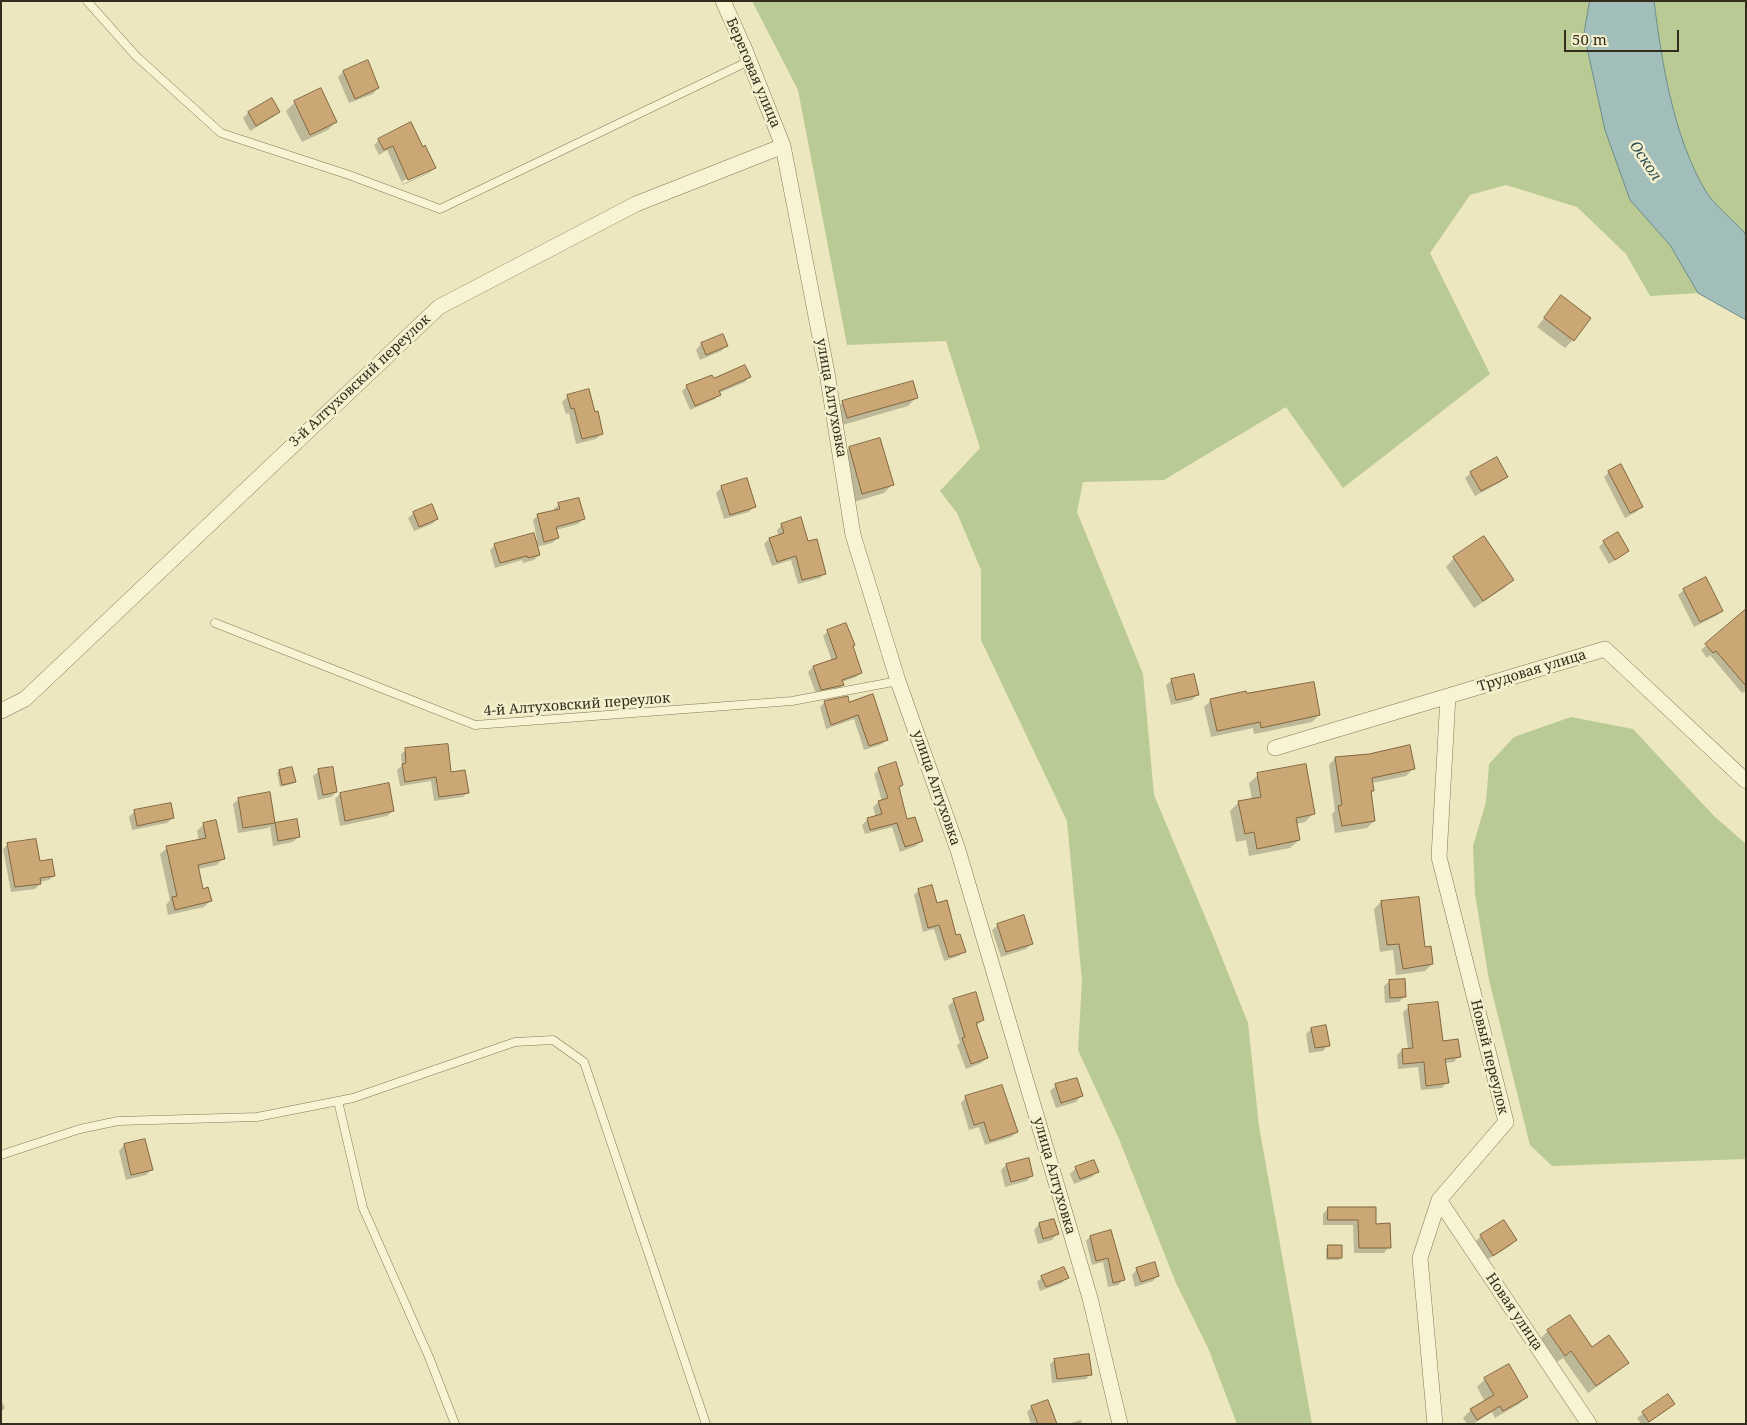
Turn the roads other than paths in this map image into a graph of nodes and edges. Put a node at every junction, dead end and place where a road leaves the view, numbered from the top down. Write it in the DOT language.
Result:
graph roads {
  1 [pos="87,1"];
  2 [pos="723,1"];
  3 [pos="749,61"];
  4 [pos="783,146"];
  5 [pos="215,623"];
  6 [pos="898,681"];
  7 [pos="1448,696"];
  8 [pos="1,711"];
  9 [pos="1275,748"];
  10 [pos="1746,780"];
  11 [pos="338,1101"];
  12 [pos="1,1155"];
  13 [pos="1439,1200"];
  14 [pos="455,1424"];
  15 [pos="706,1424"];
  16 [pos="1120,1424"];
  17 [pos="1435,1424"];
  18 [pos="1589,1424"];
  1 -- 3 [label="lane"];
  2 -- 3 [label="street, Береговая улица"];
  3 -- 4 [label="street, Береговая улица"];
  4 -- 6 [label="street, улица Алтуховка"];
  4 -- 8 [label="street, 3-й Алтуховский переулок"];
  5 -- 6 [label="lane, 4-й Алтуховский переулок"];
  6 -- 16 [label="street, улица Алтуховка"];
  7 -- 9 [label="street, Трудовая улица"];
  7 -- 10 [label="street, Трудовая улица"];
  7 -- 13 [label="street, Новый переулок"];
  11 -- 12 [label="lane"];
  11 -- 14 [label="lane"];
  11 -- 15 [label="lane"];
  13 -- 17 [label="street, Новый переулок"];
  13 -- 18 [label="street, Новая улица"];
}
